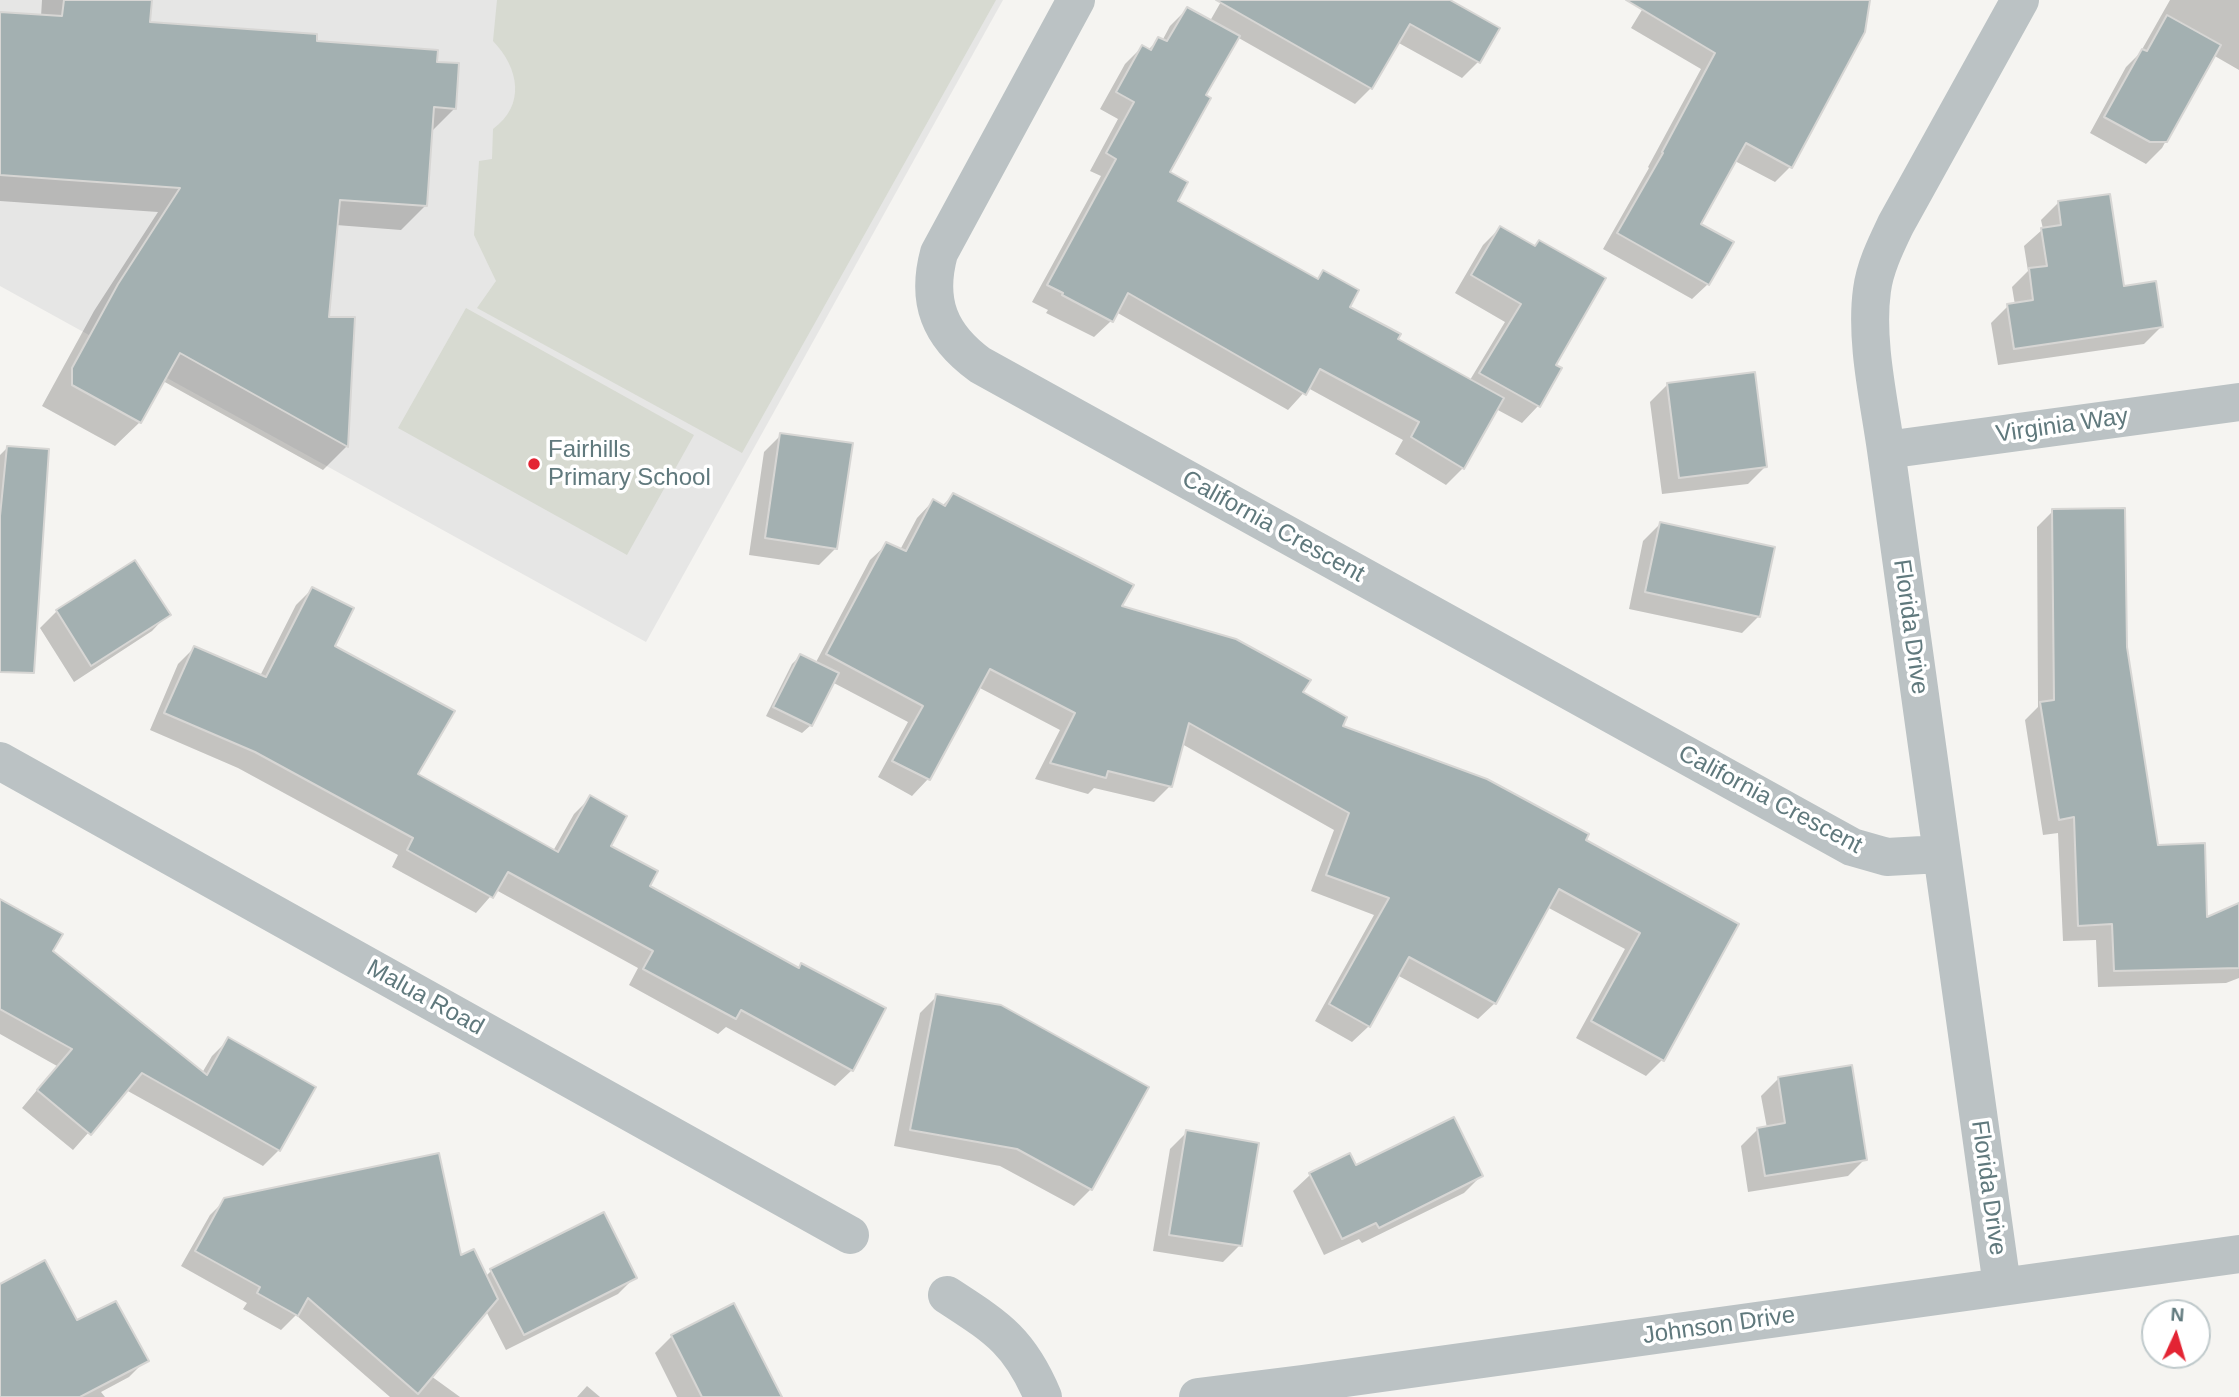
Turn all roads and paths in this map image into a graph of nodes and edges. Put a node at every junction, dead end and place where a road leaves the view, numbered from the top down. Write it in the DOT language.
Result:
graph roads {
  1 [pos="1076,0"];
  2 [pos="2020,0"];
  3 [pos="2239,402"];
  4 [pos="1886,450"];
  5 [pos="0,761"];
  6 [pos="1941,854"];
  7 [pos="850,1235"];
  8 [pos="2239,1254"];
  9 [pos="2002,1286"];
  10 [pos="947,1295"];
  11 [pos="1043,1397"];
  12 [pos="1198,1397"];
  1 -- 6 [label="street, California Crescent"];
  2 -- 4 [label="street, Florida Drive"];
  3 -- 4 [label="street, Virginia Way"];
  4 -- 6 [label="street, Florida Drive"];
  5 -- 7 [label="street, Malua Road"];
  6 -- 9 [label="street, Florida Drive"];
  8 -- 9 [label="street, Johnson Drive"];
  9 -- 12 [label="street, Johnson Drive"];
  10 -- 11 [label="street"];
}
